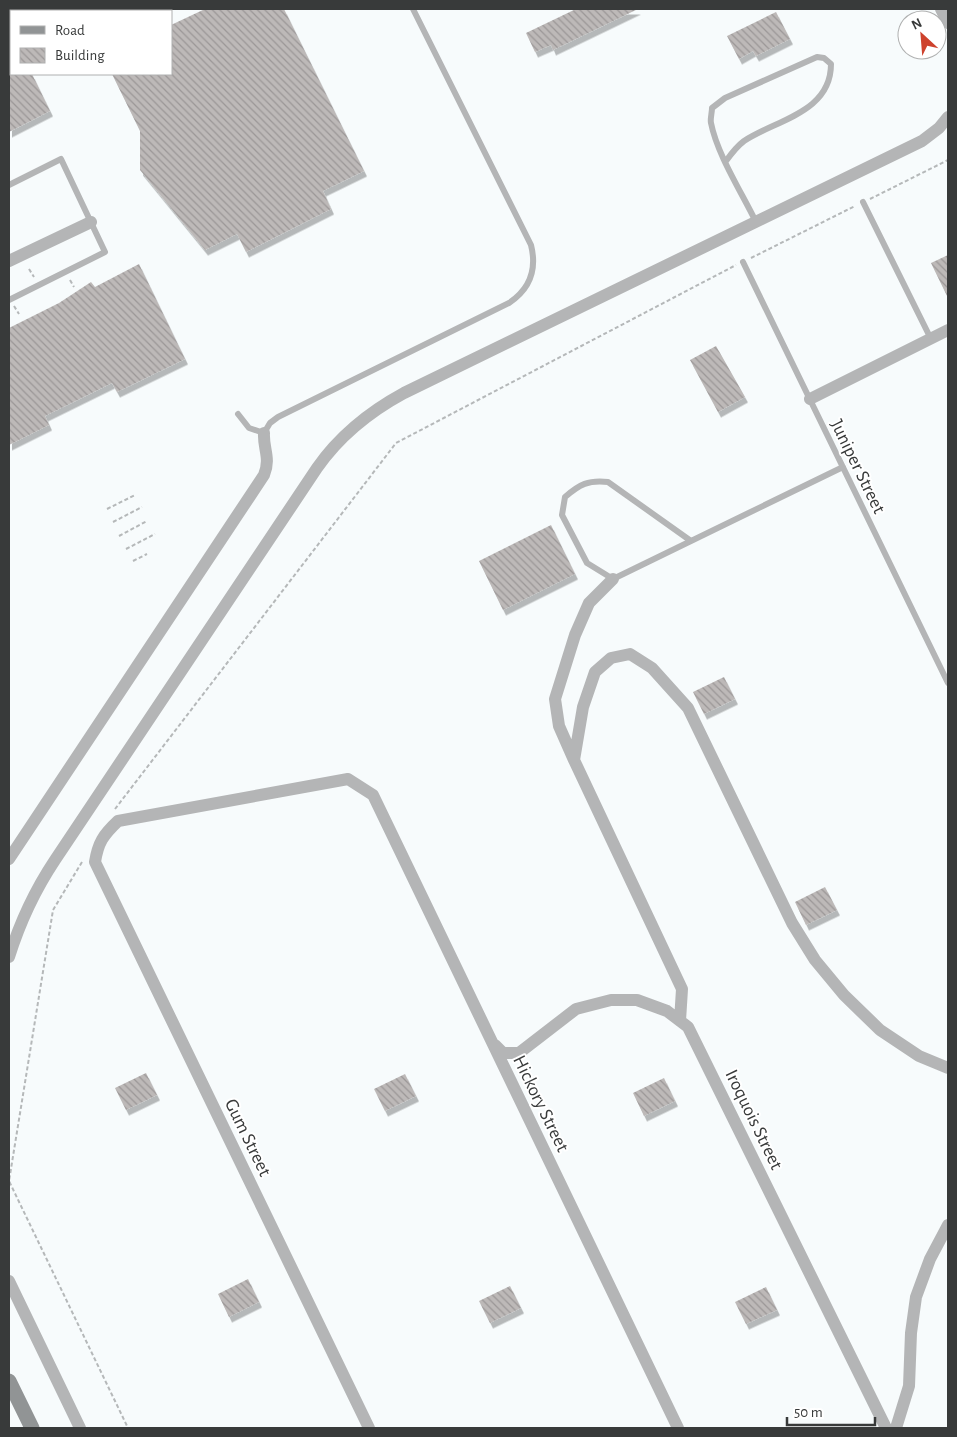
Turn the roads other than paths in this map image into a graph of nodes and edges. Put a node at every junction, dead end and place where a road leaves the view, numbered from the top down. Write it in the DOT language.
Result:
graph roads {
  1 [pos="413,9"];
  2 [pos="941,9"];
  3 [pos="948,24"];
  4 [pos="948,117"];
  5 [pos="726,161"];
  6 [pos="9,185"];
  7 [pos="863,202"];
  8 [pos="91,222"];
  9 [pos="756,222"];
  10 [pos="10,259"];
  11 [pos="742,262"];
  12 [pos="9,300"];
  13 [pos="948,330"];
  14 [pos="931,339"];
  15 [pos="810,399"];
  16 [pos="238,414"];
  17 [pos="264,433"];
  18 [pos="843,467"];
  19 [pos="691,541"];
  20 [pos="613,579"];
  21 [pos="948,683"];
  22 [pos="574,760"];
  23 [pos="9,859"];
  24 [pos="89,861"];
  25 [pos="9,957"];
  26 [pos="680,1020"];
  27 [pos="493,1043"];
  28 [pos="948,1068"];
  29 [pos="948,1224"];
  30 [pos="9,1281"];
  31 [pos="9,1381"];
  32 [pos="32,1428"];
  33 [pos="80,1428"];
  34 [pos="370,1428"];
  35 [pos="678,1428"];
  36 [pos="886,1428"];
  37 [pos="896,1428"];
  1 -- 17 [label="lane"];
  2 -- 3 [label="street"];
  4 -- 9 [label="street"];
  5 -- 5 [label="lane"];
  5 -- 9 [label="lane"];
  6 -- 8 [label="lane"];
  7 -- 14 [label="lane"];
  8 -- 10 [label="street"];
  8 -- 12 [label="lane"];
  9 -- 25 [label="street"];
  11 -- 15 [label="lane, Juniper Street"];
  13 -- 14 [label="street"];
  14 -- 15 [label="street"];
  15 -- 18 [label="lane, Juniper Street"];
  16 -- 17 [label="lane"];
  17 -- 23 [label="street"];
  18 -- 19 [label="lane"];
  18 -- 21 [label="lane, Juniper Street"];
  19 -- 20 [label="lane"];
  19 -- 20 [label="lane"];
  20 -- 22 [label="street"];
  22 -- 26 [label="street"];
  22 -- 28 [label="street"];
  24 -- 27 [label="street, Hickory Street"];
  24 -- 34 [label="street, Gum Street"];
  26 -- 27 [label="street, Iroquois Street"];
  26 -- 36 [label="street, Iroquois Street"];
  27 -- 35 [label="street, Hickory Street"];
  29 -- 37 [label="street"];
  30 -- 33 [label="street"];
  31 -- 32 [label="main road"];
}
